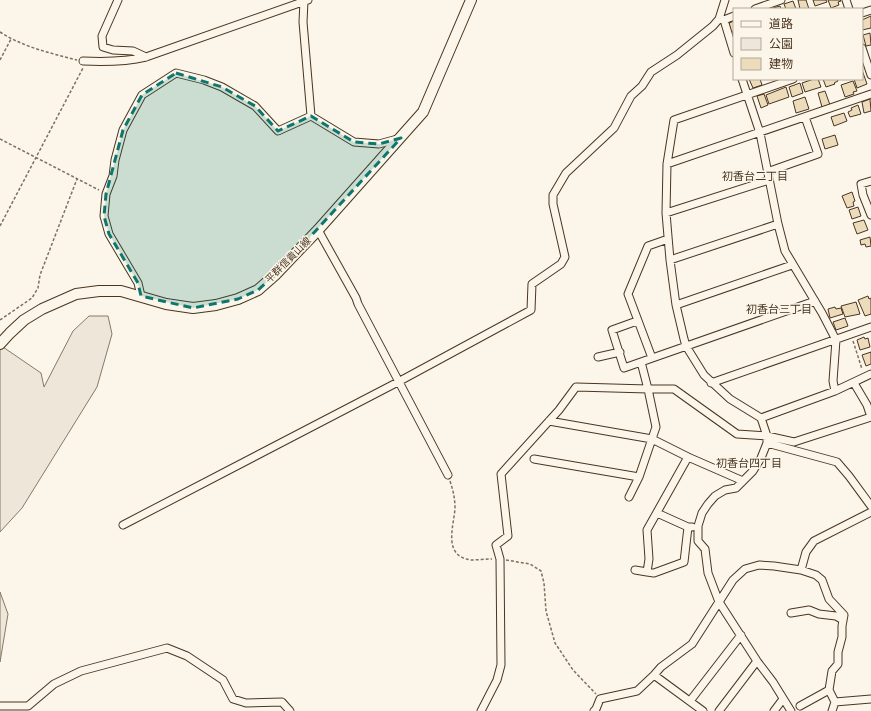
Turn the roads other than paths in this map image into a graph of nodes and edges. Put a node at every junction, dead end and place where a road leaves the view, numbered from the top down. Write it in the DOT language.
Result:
graph roads {
  1 [pos="118,0"];
  2 [pos="471,0"];
  3 [pos="725,0"];
  4 [pos="780,0"];
  5 [pos="306,1"];
  6 [pos="758,8"];
  7 [pos="733,16"];
  8 [pos="722,19"];
  9 [pos="733,50"];
  10 [pos="865,52"];
  11 [pos="146,57"];
  12 [pos="83,61"];
  13 [pos="871,75"];
  14 [pos="742,80"];
  15 [pos="790,80"];
  16 [pos="871,94"];
  17 [pos="747,95"];
  18 [pos="311,116"];
  19 [pos="805,117"];
  20 [pos="760,133"];
  21 [pos="401,138"];
  22 [pos="667,164"];
  23 [pos="767,172"];
  24 [pos="769,180"];
  25 [pos="871,181"];
  26 [pos="666,213"];
  27 [pos="871,215"];
  28 [pos="778,224"];
  29 [pos="318,230"];
  30 [pos="668,239"];
  31 [pos="670,260"];
  32 [pos="792,265"];
  33 [pos="141,296"];
  34 [pos="815,302"];
  35 [pos="676,305"];
  36 [pos="637,320"];
  37 [pos="871,327"];
  38 [pos="836,340"];
  39 [pos="0,344"];
  40 [pos="686,346"];
  41 [pos="620,352"];
  42 [pos="598,357"];
  43 [pos="652,358"];
  44 [pos="641,362"];
  45 [pos="868,375"];
  46 [pos="398,382"];
  47 [pos="854,382"];
  48 [pos="711,383"];
  49 [pos="648,389"];
  50 [pos="835,391"];
  51 [pos="761,418"];
  52 [pos="549,421"];
  53 [pos="652,439"];
  54 [pos="767,440"];
  55 [pos="688,457"];
  56 [pos="534,459"];
  57 [pos="448,475"];
  58 [pos="639,477"];
  59 [pos="743,481"];
  60 [pos="629,497"];
  61 [pos="871,506"];
  62 [pos="871,512"];
  63 [pos="657,513"];
  64 [pos="123,525"];
  65 [pos="698,526"];
  66 [pos="688,527"];
  67 [pos="635,570"];
  68 [pos="802,570"];
  69 [pos="646,572"];
  70 [pos="719,602"];
  71 [pos="791,613"];
  72 [pos="843,620"];
  73 [pos="741,635"];
  74 [pos="757,661"];
  75 [pos="654,676"];
  76 [pos="829,690"];
  77 [pos="783,699"];
  78 [pos="871,699"];
  79 [pos="690,701"];
  80 [pos="835,702"];
  81 [pos="0,706"];
  82 [pos="800,706"];
  83 [pos="597,710"];
  84 [pos="290,711"];
  85 [pos="481,711"];
  86 [pos="703,711"];
  87 [pos="719,711"];
  88 [pos="774,711"];
  89 [pos="791,711"];
  90 [pos="832,711"];
  1 -- 11 [label="street"];
  2 -- 21 [label="main road, 平群信貴山線"];
  3 -- 8 [label="street"];
  4 -- 6 [label="street"];
  5 -- 11 [label="street"];
  5 -- 18 [label="street"];
  7 -- 8 [label="street"];
  8 -- 9 [label="street"];
  8 -- 46 [label="street"];
  10 -- 13 [label="street"];
  11 -- 12 [label="street"];
  14 -- 17 [label="street"];
  15 -- 17 [label="street"];
  16 -- 19 [label="street"];
  17 -- 20 [label="street"];
  17 -- 22 [label="street"];
  18 -- 21 [label="street"];
  18 -- 33 [label="street"];
  19 -- 20 [label="street"];
  19 -- 23 [label="street"];
  20 -- 22 [label="street"];
  20 -- 23 [label="street"];
  21 -- 29 [label="main road, 平群信貴山線"];
  22 -- 26 [label="street"];
  23 -- 24 [label="street"];
  24 -- 26 [label="street"];
  24 -- 28 [label="street"];
  25 -- 27 [label="street"];
  26 -- 30 [label="street"];
  28 -- 31 [label="street"];
  28 -- 32 [label="street"];
  29 -- 33 [label="main road, 平群信貴山線"];
  29 -- 46 [label="street"];
  30 -- 31 [label="street"];
  30 -- 36 [label="street"];
  31 -- 35 [label="street"];
  32 -- 34 [label="street"];
  32 -- 35 [label="street"];
  33 -- 39 [label="main road, 平群信貴山線"];
  34 -- 38 [label="street"];
  34 -- 40 [label="street"];
  35 -- 40 [label="street"];
  36 -- 41 [label="street"];
  36 -- 43 [label="street"];
  37 -- 38 [label="street"];
  38 -- 48 [label="street"];
  38 -- 50 [label="street"];
  40 -- 43 [label="street"];
  40 -- 48 [label="street"];
  41 -- 42 [label="street"];
  41 -- 44 [label="street"];
  43 -- 44 [label="street"];
  44 -- 49 [label="street"];
  45 -- 47 [label="street"];
  46 -- 57 [label="street"];
  46 -- 64 [label="street"];
  47 -- 50 [label="street"];
  47 -- 54 [label="street"];
  48 -- 51 [label="street"];
  49 -- 52 [label="street"];
  49 -- 53 [label="street"];
  49 -- 54 [label="street"];
  50 -- 51 [label="street"];
  51 -- 54 [label="street"];
  52 -- 53 [label="street"];
  52 -- 85 [label="street"];
  53 -- 55 [label="street"];
  53 -- 58 [label="street"];
  54 -- 59 [label="street"];
  54 -- 61 [label="street"];
  55 -- 59 [label="street"];
  55 -- 63 [label="street"];
  56 -- 58 [label="street"];
  58 -- 60 [label="street"];
  59 -- 65 [label="street"];
  62 -- 68 [label="street"];
  63 -- 66 [label="street"];
  63 -- 69 [label="street"];
  65 -- 66 [label="street"];
  65 -- 70 [label="street"];
  66 -- 69 [label="street"];
  67 -- 69 [label="street"];
  68 -- 70 [label="street"];
  68 -- 72 [label="street"];
  70 -- 73 [label="street"];
  70 -- 75 [label="street"];
  71 -- 72 [label="street"];
  72 -- 76 [label="street"];
  73 -- 74 [label="street"];
  73 -- 79 [label="street"];
  74 -- 77 [label="street"];
  74 -- 87 [label="street"];
  75 -- 79 [label="street"];
  75 -- 83 [label="street"];
  76 -- 80 [label="street"];
  76 -- 82 [label="street"];
  77 -- 88 [label="street"];
  77 -- 89 [label="street"];
  78 -- 80 [label="street"];
  79 -- 86 [label="street"];
  80 -- 90 [label="street"];
  81 -- 84 [label="street"];
}
